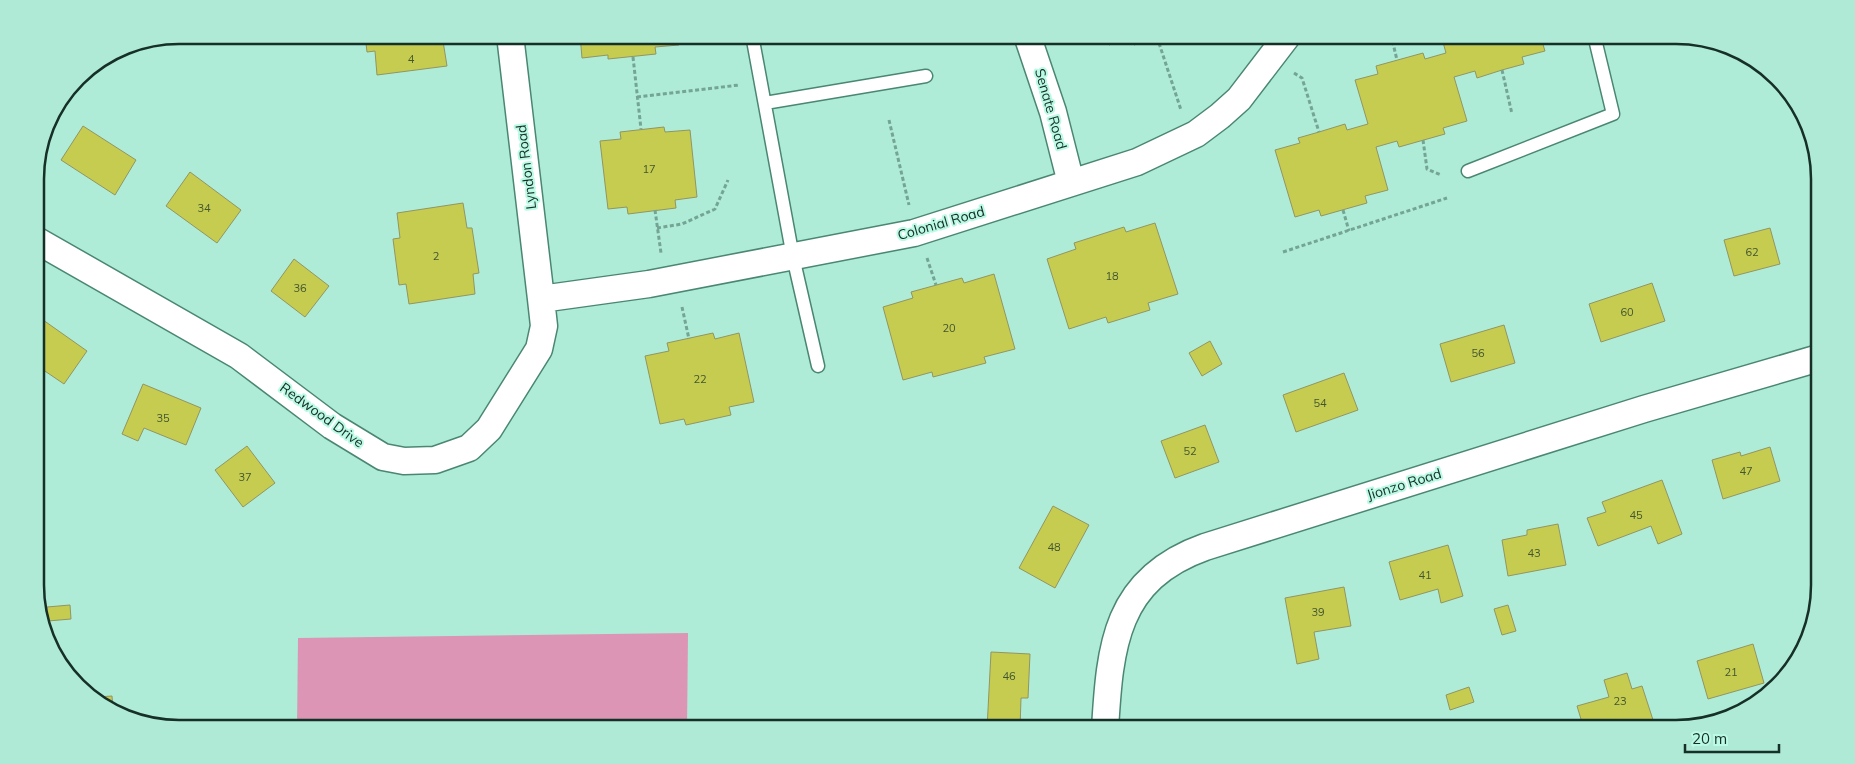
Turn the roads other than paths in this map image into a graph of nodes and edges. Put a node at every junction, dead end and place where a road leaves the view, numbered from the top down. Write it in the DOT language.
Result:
graph roads {
  1 [pos="511,44"];
  2 [pos="754,44"];
  3 [pos="1030,44"];
  4 [pos="1281,44"];
  5 [pos="1596,44"];
  6 [pos="926,76"];
  7 [pos="764,103"];
  8 [pos="1468,171"];
  9 [pos="1072,184"];
  10 [pos="44,245"];
  11 [pos="793,256"];
  12 [pos="541,299"];
  13 [pos="1811,360"];
  14 [pos="818,366"];
  15 [pos="1106,720"];
  1 -- 12 [label="street, Lyndon Road"];
  2 -- 7 [label="lane"];
  3 -- 9 [label="street, Senate Road"];
  4 -- 9 [label="street, Colonial Road"];
  5 -- 8 [label="lane"];
  6 -- 7 [label="lane"];
  7 -- 11 [label="lane"];
  9 -- 11 [label="street, Colonial Road"];
  10 -- 12 [label="street, Redwood Drive"];
  11 -- 12 [label="street, Colonial Road"];
  11 -- 14 [label="lane"];
  13 -- 15 [label="street, Jionzo Road"];
}
